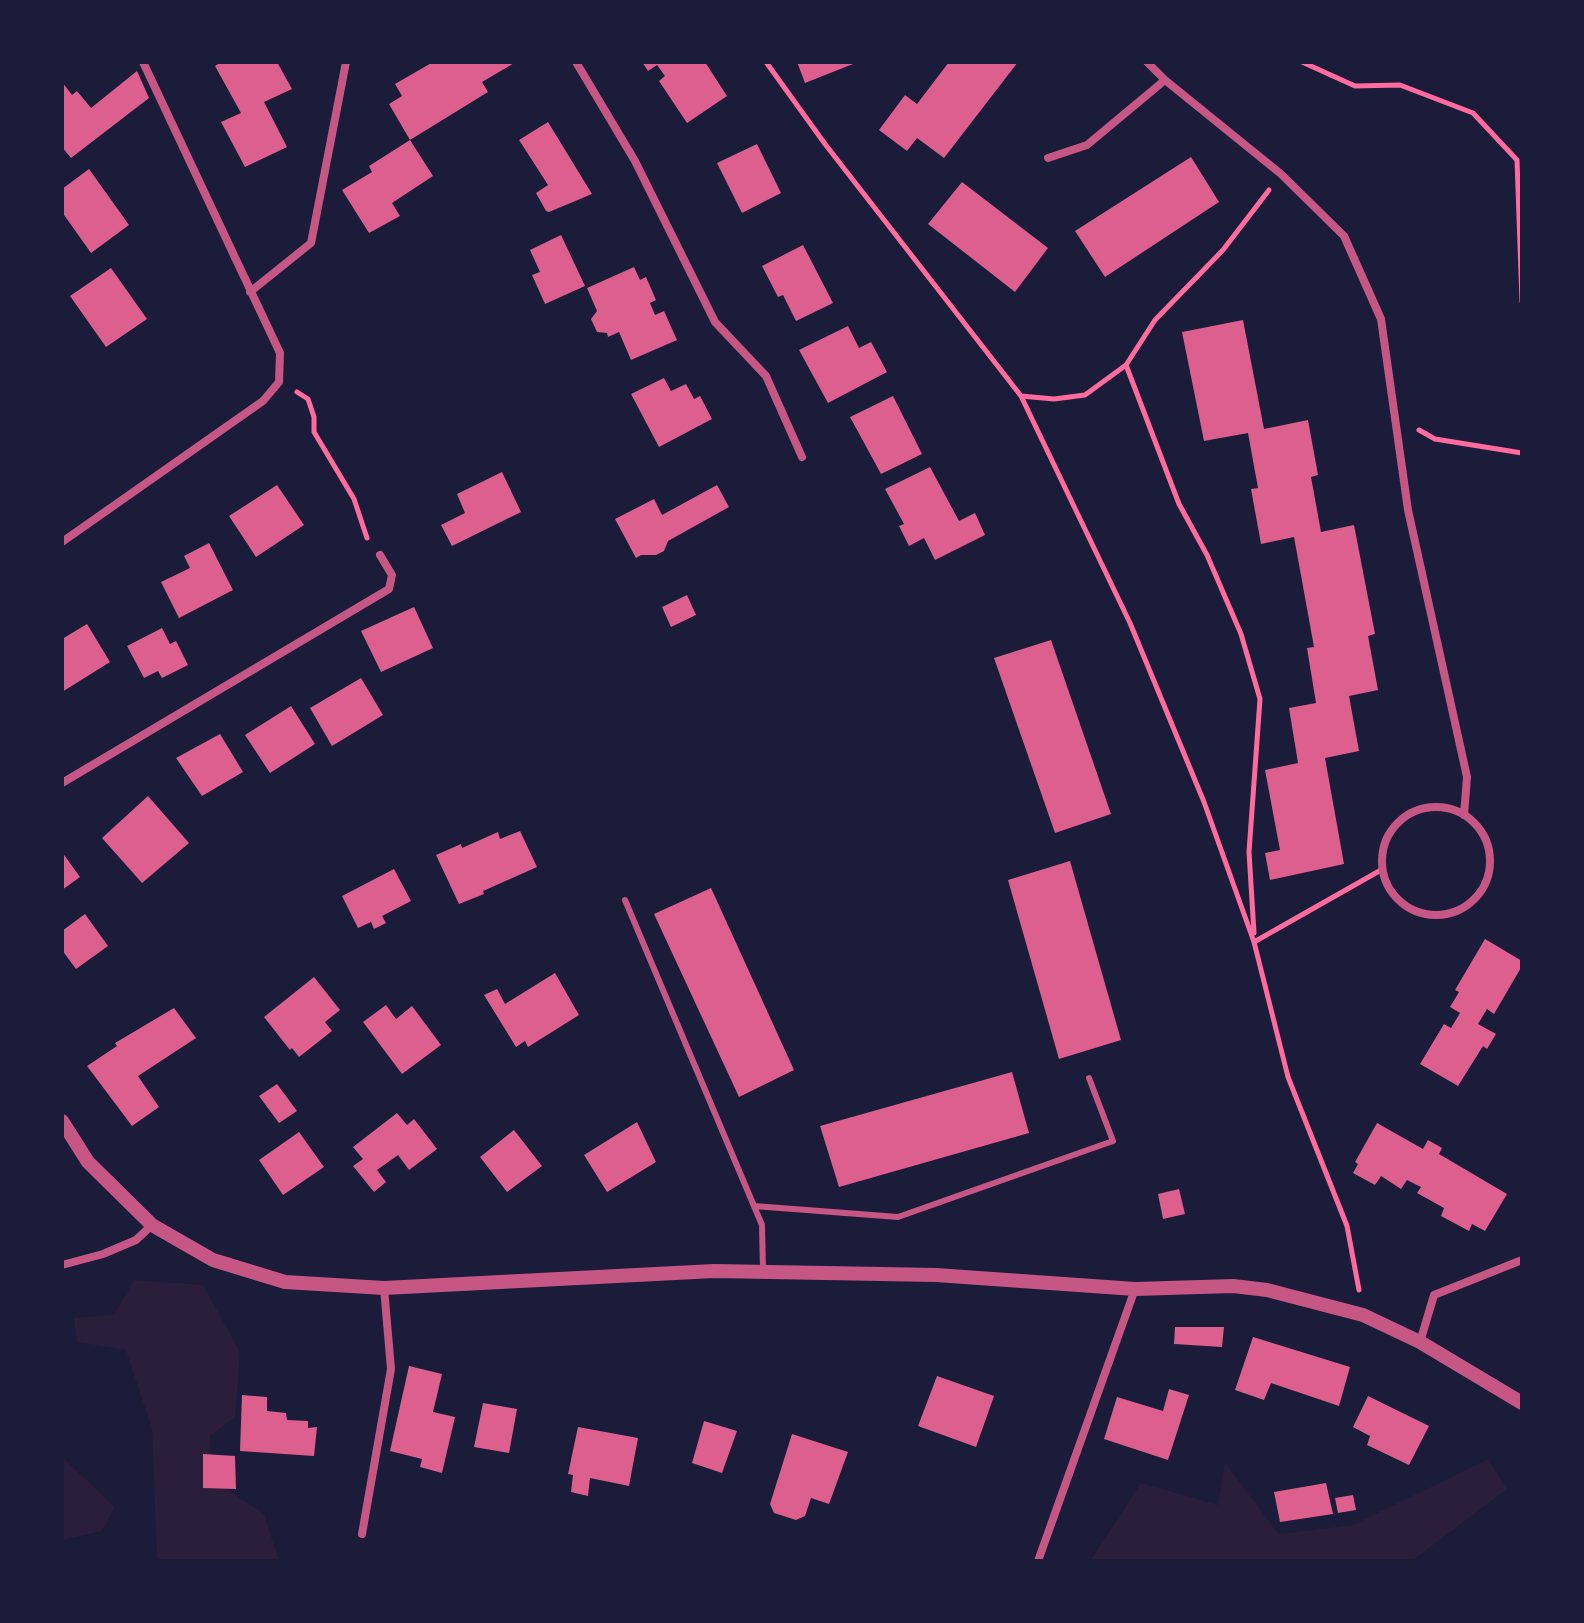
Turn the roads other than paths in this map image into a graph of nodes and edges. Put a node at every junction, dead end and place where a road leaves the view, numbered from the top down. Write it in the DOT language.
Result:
graph roads {
  1 [pos="143,62"];
  2 [pos="346,62"];
  3 [pos="576,62"];
  4 [pos="1147,62"];
  5 [pos="1165,80"];
  6 [pos="1048,158"];
  7 [pos="250,292"];
  8 [pos="802,457"];
  9 [pos="62,542"];
  10 [pos="380,555"];
  11 [pos="62,783"];
  12 [pos="1464,815"];
  13 [pos="625,900"];
  14 [pos="1089,1078"];
  15 [pos="62,1121"];
  16 [pos="754,1206"];
  17 [pos="152,1225"];
  18 [pos="1522,1260"];
  19 [pos="62,1265"];
  20 [pos="763,1272"];
  21 [pos="384,1288"];
  22 [pos="1135,1289"];
  23 [pos="1420,1342"];
  24 [pos="1522,1403"];
  25 [pos="362,1534"];
  26 [pos="1038,1561"];
  1 -- 7 [label="street"];
  2 -- 7 [label="street"];
  3 -- 8 [label="street"];
  4 -- 5 [label="street"];
  5 -- 6 [label="street"];
  5 -- 12 [label="street"];
  7 -- 9 [label="street"];
  10 -- 11 [label="street"];
  12 -- 12 [label="street"];
  13 -- 16 [label="lane"];
  14 -- 16 [label="lane"];
  15 -- 17 [label="street"];
  16 -- 20 [label="lane"];
  17 -- 19 [label="street"];
  17 -- 21 [label="street"];
  18 -- 23 [label="street"];
  20 -- 21 [label="street"];
  20 -- 22 [label="street"];
  21 -- 25 [label="street"];
  22 -- 23 [label="street"];
  22 -- 26 [label="street"];
  23 -- 24 [label="street"];
}
